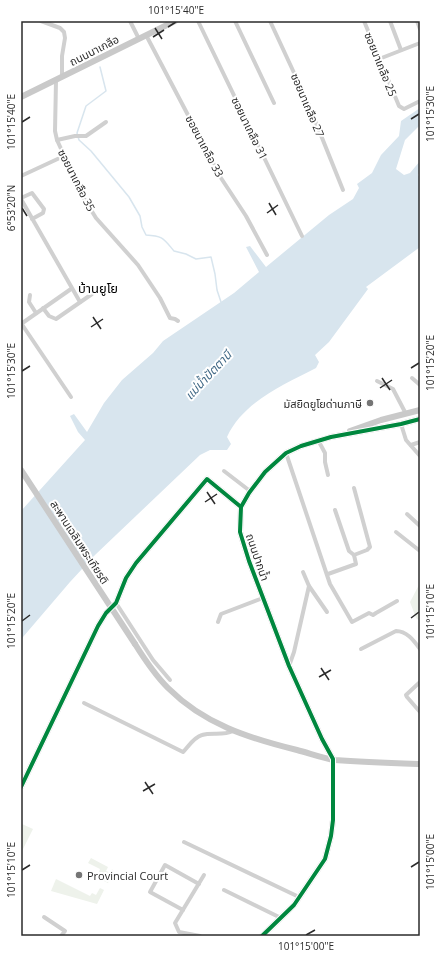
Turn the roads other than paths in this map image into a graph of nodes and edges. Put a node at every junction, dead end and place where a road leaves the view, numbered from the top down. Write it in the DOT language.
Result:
graph roads {
  1 [pos="41,21"];
  2 [pos="130,21"];
  3 [pos="198,21"];
  4 [pos="235,21"];
  5 [pos="270,21"];
  6 [pos="364,21"];
  7 [pos="390,21"];
  8 [pos="417,21"];
  9 [pos="171,22"];
  10 [pos="420,29"];
  11 [pos="146,35"];
  12 [pos="138,39"];
  13 [pos="420,43"];
  14 [pos="401,50"];
  15 [pos="379,59"];
  16 [pos="62,77"];
  17 [pos="56,81"];
  18 [pos="21,97"];
  19 [pos="420,101"];
  20 [pos="274,103"];
  21 [pos="106,122"];
  22 [pos="57,140"];
  23 [pos="64,156"];
  24 [pos="21,176"];
  25 [pos="343,190"];
  26 [pos="21,199"];
  27 [pos="32,219"];
  28 [pos="302,236"];
  29 [pos="267,255"];
  30 [pos="71,288"];
  31 [pos="92,294"];
  32 [pos="30,295"];
  33 [pos="80,302"];
  34 [pos="43,308"];
  35 [pos="36,313"];
  36 [pos="178,321"];
  37 [pos="21,324"];
  38 [pos="412,378"];
  39 [pos="377,381"];
  40 [pos="420,385"];
  41 [pos="71,397"];
  42 [pos="420,410"];
  43 [pos="406,414"];
  44 [pos="420,419"];
  45 [pos="401,424"];
  46 [pos="331,437"];
  47 [pos="318,440"];
  48 [pos="420,442"];
  49 [pos="411,445"];
  50 [pos="286,453"];
  51 [pos="420,456"];
  52 [pos="21,470"];
  53 [pos="224,471"];
  54 [pos="328,475"];
  55 [pos="354,488"];
  56 [pos="250,492"];
  57 [pos="241,508"];
  58 [pos="335,510"];
  59 [pos="407,514"];
  60 [pos="420,526"];
  61 [pos="396,532"];
  62 [pos="420,551"];
  63 [pos="354,555"];
  64 [pos="302,572"];
  65 [pos="328,574"];
  66 [pos="309,586"];
  67 [pos="263,598"];
  68 [pos="116,602"];
  69 [pos="396,602"];
  70 [pos="327,612"];
  71 [pos="218,622"];
  72 [pos="361,649"];
  73 [pos="420,649"];
  74 [pos="290,666"];
  75 [pos="170,680"];
  76 [pos="420,682"];
  77 [pos="84,703"];
  78 [pos="420,712"];
  79 [pos="233,732"];
  80 [pos="334,759"];
  81 [pos="420,764"];
  82 [pos="21,787"];
  83 [pos="184,842"];
  84 [pos="204,875"];
  85 [pos="199,884"];
  86 [pos="224,890"];
  87 [pos="299,897"];
  88 [pos="183,910"];
  89 [pos="44,917"];
  90 [pos="281,918"];
  91 [pos="61,936"];
  92 [pos="200,936"];
  93 [pos="262,936"];
  1 -- 16 [label="street"];
  2 -- 12 [label="street"];
  3 -- 28 [label="street, ซอยนาเกลือ 31"];
  4 -- 20 [label="street"];
  5 -- 25 [label="street, ซอยนาเกลือ 27"];
  6 -- 15 [label="street, ซอยนาเกลือ 25"];
  7 -- 14 [label="street"];
  8 -- 10 [label="street"];
  9 -- 11 [label="street, ถนนนาเกลือ"];
  11 -- 12 [label="street, ถนนนาเกลือ"];
  11 -- 29 [label="street, ซอยนาเกลือ 33"];
  12 -- 16 [label="street, ถนนนาเกลือ"];
  13 -- 14 [label="street"];
  14 -- 15 [label="street"];
  15 -- 19 [label="street, ซอยนาเกลือ 25"];
  16 -- 17 [label="street, ถนนนาเกลือ"];
  17 -- 18 [label="street, ถนนนาเกลือ"];
  17 -- 22 [label="street, ซอยนาเกลือ 35"];
  21 -- 22 [label="street"];
  22 -- 23 [label="street, ซอยนาเกลือ 35"];
  23 -- 24 [label="street"];
  23 -- 36 [label="street, ซอยนาเกลือ 35"];
  26 -- 27 [label="street"];
  26 -- 27 [label="street"];
  27 -- 30 [label="street"];
  30 -- 33 [label="street"];
  30 -- 34 [label="street"];
  31 -- 33 [label="street"];
  32 -- 35 [label="street"];
  33 -- 34 [label="street"];
  34 -- 35 [label="street"];
  35 -- 37 [label="street"];
  37 -- 41 [label="street"];
  38 -- 40 [label="street"];
  39 -- 43 [label="street"];
  42 -- 43 [label="street, ถนนปากน้ำ"];
  43 -- 46 [label="street, ถนนปากน้ำ"];
  44 -- 45 [label="street, ถนนปากน้ำ"];
  45 -- 46 [label="street, ถนนปากน้ำ"];
  45 -- 49 [label="street"];
  46 -- 47 [label="street, ถนนปากน้ำ"];
  47 -- 50 [label="street, ถนนปากน้ำ"];
  47 -- 54 [label="street"];
  48 -- 49 [label="street"];
  49 -- 51 [label="street"];
  50 -- 56 [label="street, ถนนปากน้ำ"];
  50 -- 65 [label="street"];
  52 -- 79 [label="street, สะพานเฉลิมพระเกียรติ, bridge"];
  53 -- 56 [label="street"];
  55 -- 63 [label="street"];
  56 -- 57 [label="street, ถนนปากน้ำ"];
  57 -- 67 [label="street, ถนนปากน้ำ"];
  57 -- 68 [label="street"];
  58 -- 63 [label="street"];
  59 -- 60 [label="street"];
  61 -- 62 [label="street"];
  63 -- 65 [label="street"];
  64 -- 66 [label="street"];
  65 -- 69 [label="street"];
  66 -- 70 [label="street"];
  66 -- 74 [label="street"];
  67 -- 71 [label="street"];
  67 -- 74 [label="street, ถนนปากน้ำ"];
  68 -- 75 [label="street"];
  68 -- 82 [label="street"];
  72 -- 73 [label="street"];
  74 -- 80 [label="street, ถนนปากน้ำ"];
  76 -- 78 [label="street"];
  77 -- 79 [label="street"];
  79 -- 80 [label="street, สะพานเฉลิมพระเกียรติ"];
  80 -- 81 [label="street, สะพานเฉลิมพระเกียรติ"];
  80 -- 87 [label="street"];
  83 -- 87 [label="street"];
  84 -- 85 [label="street"];
  85 -- 88 [label="street"];
  85 -- 88 [label="street"];
  86 -- 90 [label="street"];
  87 -- 90 [label="street"];
  88 -- 92 [label="street"];
  89 -- 91 [label="street"];
  90 -- 93 [label="street"];
}
